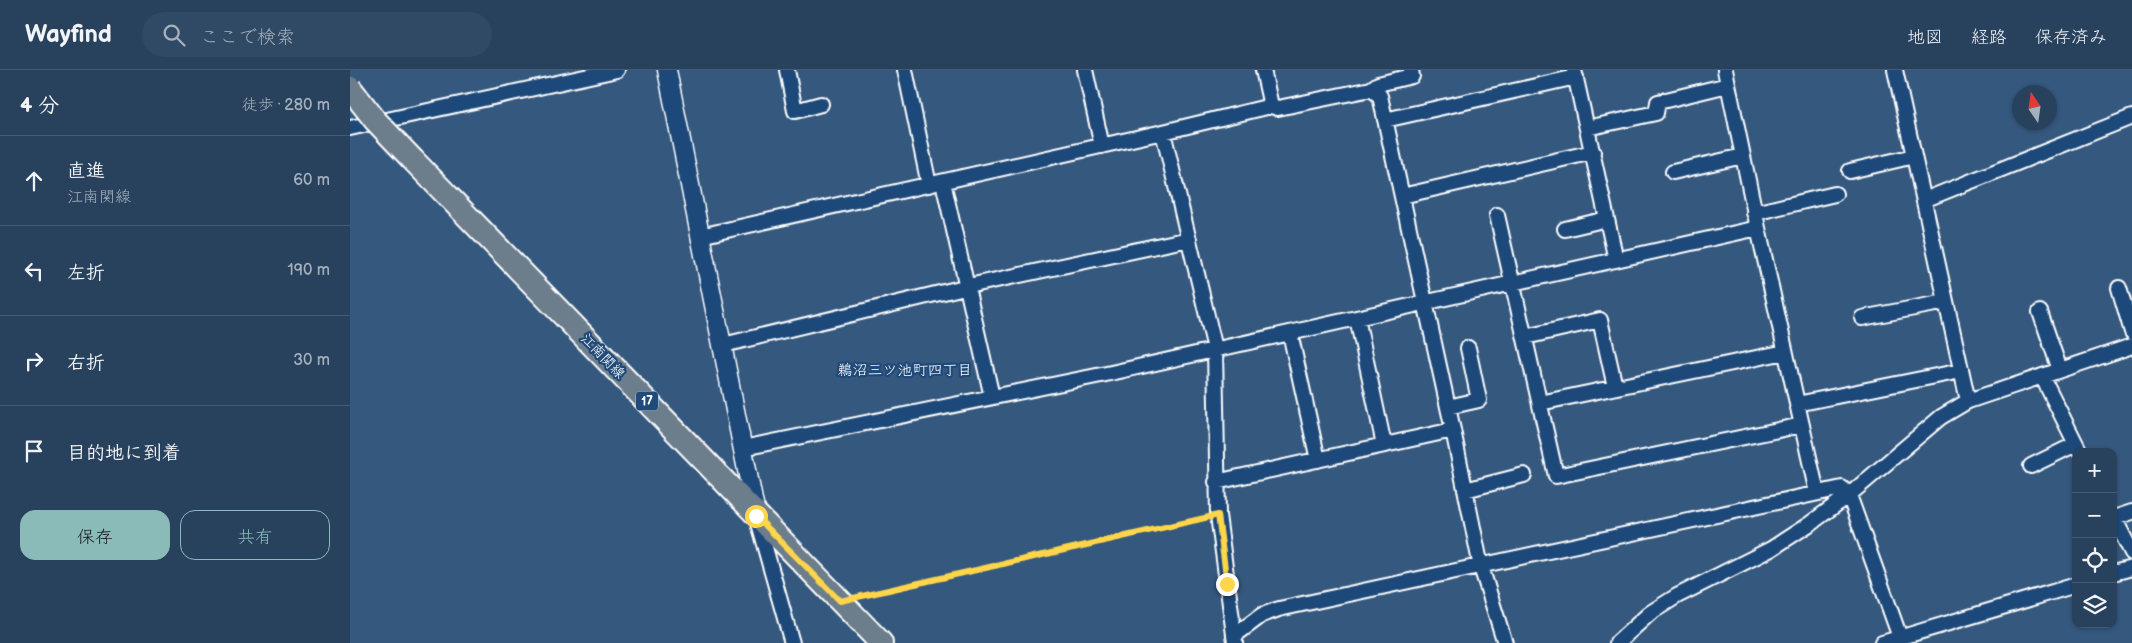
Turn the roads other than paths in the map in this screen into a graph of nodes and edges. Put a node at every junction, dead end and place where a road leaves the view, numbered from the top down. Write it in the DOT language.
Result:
graph roads {
  1 [pos="617,70"];
  2 [pos="667,70"];
  3 [pos="787,70"];
  4 [pos="905,70"];
  5 [pos="1085,70"];
  6 [pos="1263,70"];
  7 [pos="1411,70"];
  8 [pos="1725,70"];
  9 [pos="1896,70"];
  10 [pos="1575,73"];
  11 [pos="1728,85"];
  12 [pos="350,88"];
  13 [pos="1371,89"];
  14 [pos="821,104"];
  15 [pos="1271,106"];
  16 [pos="2132,117"];
  17 [pos="1385,120"];
  18 [pos="350,128"];
  19 [pos="1587,128"];
  20 [pos="1163,132"];
  21 [pos="1102,146"];
  22 [pos="1593,152"];
  23 [pos="1743,156"];
  24 [pos="1914,156"];
  25 [pos="1850,171"];
  26 [pos="1673,172"];
  27 [pos="943,182"];
  28 [pos="928,185"];
  29 [pos="1835,194"];
  30 [pos="1402,196"];
  31 [pos="1924,200"];
  32 [pos="1754,213"];
  33 [pos="1497,215"];
  34 [pos="1607,219"];
  35 [pos="1758,228"];
  36 [pos="1565,229"];
  37 [pos="700,236"];
  38 [pos="1189,239"];
  39 [pos="1616,260"];
  40 [pos="1512,283"];
  41 [pos="967,287"];
  42 [pos="2119,288"];
  43 [pos="1946,302"];
  44 [pos="1425,304"];
  45 [pos="2040,312"];
  46 [pos="1357,318"];
  47 [pos="1862,318"];
  48 [pos="2132,332"];
  49 [pos="1290,333"];
  50 [pos="1525,337"];
  51 [pos="723,345"];
  52 [pos="2132,346"];
  53 [pos="1468,348"];
  54 [pos="1215,349"];
  55 [pos="1786,352"];
  56 [pos="2060,370"];
  57 [pos="1961,371"];
  58 [pos="2042,376"];
  59 [pos="1615,387"];
  60 [pos="992,397"];
  61 [pos="1968,401"];
  62 [pos="1540,403"];
  63 [pos="1797,404"];
  64 [pos="1448,407"];
  65 [pos="1802,425"];
  66 [pos="1453,430"];
  67 [pos="1384,445"];
  68 [pos="743,448"];
  69 [pos="2078,448"];
  70 [pos="2072,450"];
  71 [pos="1318,460"];
  72 [pos="2031,466"];
  73 [pos="1524,475"];
  74 [pos="1216,482"];
  75 [pos="1465,490"];
  76 [pos="1817,493"];
  77 [pos="1849,495"];
  78 [pos="2132,512"];
  79 [pos="756,516"];
  80 [pos="2117,516"];
  81 [pos="2117,523"];
  82 [pos="2132,553"];
  83 [pos="1481,567"];
  84 [pos="2132,568"];
  85 [pos="2117,572"];
  86 [pos="2072,586"];
  87 [pos="1235,639"];
  88 [pos="1901,640"];
  89 [pos="792,643"];
  90 [pos="881,643"];
  91 [pos="1505,643"];
  92 [pos="1617,643"];
  93 [pos="1882,643"];
  1 -- 18 [label="street"];
  2 -- 37 [label="street"];
  3 -- 14 [label="street"];
  4 -- 28 [label="street"];
  5 -- 21 [label="street"];
  6 -- 15 [label="street"];
  7 -- 13 [label="street"];
  8 -- 11 [label="street"];
  9 -- 24 [label="street"];
  10 -- 17 [label="street"];
  10 -- 19 [label="street"];
  11 -- 19 [label="street"];
  11 -- 23 [label="street"];
  12 -- 79 [label="main road, 江南関線 / 17, bridge"];
  13 -- 15 [label="street"];
  13 -- 17 [label="street"];
  15 -- 20 [label="street"];
  16 -- 31 [label="street"];
  17 -- 30 [label="street"];
  19 -- 22 [label="street"];
  20 -- 21 [label="street"];
  20 -- 38 [label="street"];
  21 -- 27 [label="street"];
  22 -- 30 [label="street"];
  22 -- 34 [label="street"];
  23 -- 26 [label="street"];
  23 -- 32 [label="street"];
  24 -- 25 [label="street"];
  24 -- 31 [label="street"];
  27 -- 28 [label="street"];
  27 -- 41 [label="street"];
  28 -- 37 [label="street"];
  29 -- 32 [label="street"];
  30 -- 44 [label="street"];
  31 -- 43 [label="street"];
  32 -- 35 [label="street"];
  33 -- 40 [label="street"];
  34 -- 36 [label="street"];
  34 -- 39 [label="street"];
  35 -- 39 [label="street"];
  35 -- 55 [label="street"];
  37 -- 51 [label="street"];
  38 -- 41 [label="street"];
  38 -- 54 [label="street"];
  39 -- 40 [label="street"];
  40 -- 44 [label="street"];
  40 -- 50 [label="street"];
  41 -- 51 [label="street"];
  41 -- 60 [label="street"];
  42 -- 48 [label="street"];
  43 -- 47 [label="street"];
  43 -- 57 [label="street"];
  44 -- 46 [label="street"];
  44 -- 64 [label="street"];
  45 -- 56 [label="street"];
  46 -- 49 [label="street"];
  46 -- 67 [label="street"];
  49 -- 54 [label="street"];
  49 -- 71 [label="street"];
  50 -- 59 [label="street"];
  50 -- 62 [label="street"];
  51 -- 68 [label="street"];
  52 -- 56 [label="street"];
  53 -- 64 [label="street"];
  54 -- 60 [label="street"];
  54 -- 74 [label="street"];
  55 -- 59 [label="street"];
  55 -- 63 [label="street"];
  56 -- 58 [label="street"];
  57 -- 61 [label="street"];
  57 -- 63 [label="street"];
  58 -- 61 [label="street"];
  58 -- 69 [label="street"];
  59 -- 62 [label="street"];
  60 -- 68 [label="street"];
  61 -- 77 [label="street"];
  62 -- 65 [label="street"];
  63 -- 65 [label="street"];
  64 -- 66 [label="street"];
  65 -- 76 [label="street"];
  66 -- 67 [label="street"];
  66 -- 75 [label="street"];
  67 -- 71 [label="street"];
  68 -- 79 [label="street"];
  70 -- 72 [label="street"];
  71 -- 74 [label="street"];
  73 -- 75 [label="street"];
  74 -- 87 [label="street"];
  75 -- 83 [label="street"];
  76 -- 77 [label="street"];
  76 -- 83 [label="street"];
  77 -- 88 [label="street"];
  77 -- 92 [label="street"];
  78 -- 80 [label="street"];
  79 -- 89 [label="street"];
  79 -- 90 [label="main road, 江南関線 / 17"];
  81 -- 82 [label="street"];
  83 -- 87 [label="street"];
  83 -- 91 [label="street"];
  84 -- 85 [label="street"];
  86 -- 88 [label="street"];
  88 -- 93 [label="street"];
}
